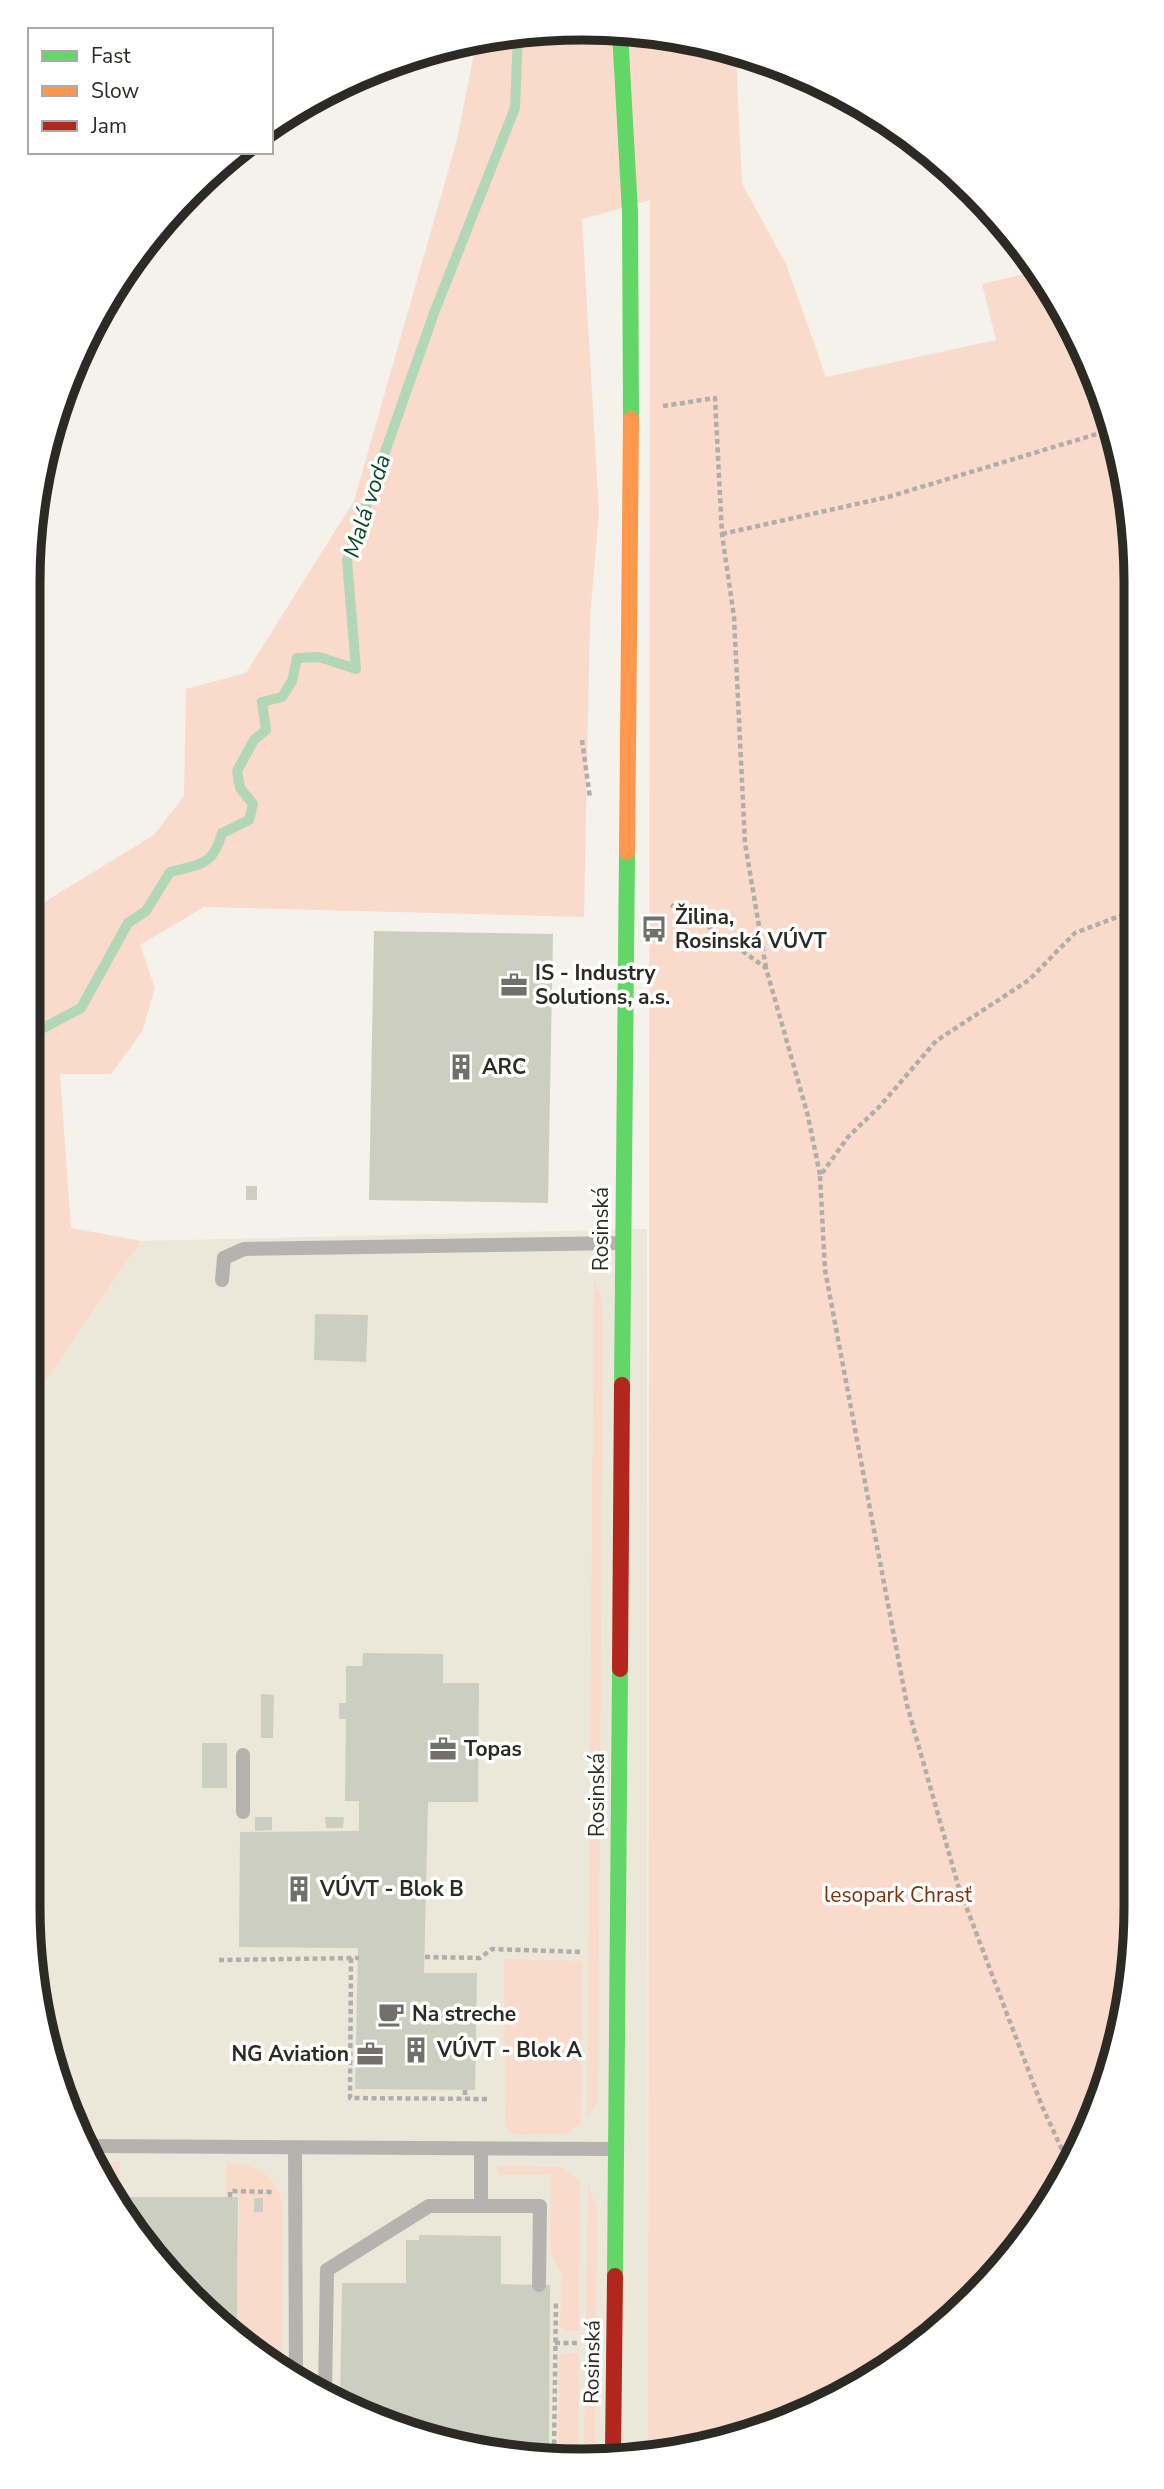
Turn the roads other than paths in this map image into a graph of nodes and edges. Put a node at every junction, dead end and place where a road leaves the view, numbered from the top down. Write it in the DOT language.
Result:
graph roads {
  1 [pos="621,41"];
  2 [pos="622,1243"];
  3 [pos="222,1280"];
  4 [pos="243,1755"];
  5 [pos="243,1812"];
  6 [pos="96,2146"];
  7 [pos="295,2149"];
  8 [pos="481,2149"];
  9 [pos="615,2149"];
  10 [pos="481,2206"];
  11 [pos="539,2285"];
  12 [pos="296,2366"];
  13 [pos="326,2384"];
  14 [pos="612,2448"];
  1 -- 2 [label="street, Rosinská"];
  2 -- 3 [label="lane"];
  2 -- 9 [label="street, Rosinská"];
  4 -- 5 [label="lane"];
  6 -- 7 [label="lane"];
  7 -- 8 [label="lane"];
  7 -- 12 [label="lane"];
  8 -- 9 [label="lane"];
  8 -- 10 [label="lane"];
  9 -- 14 [label="street, Rosinská"];
  10 -- 11 [label="lane"];
  10 -- 13 [label="lane"];
}
